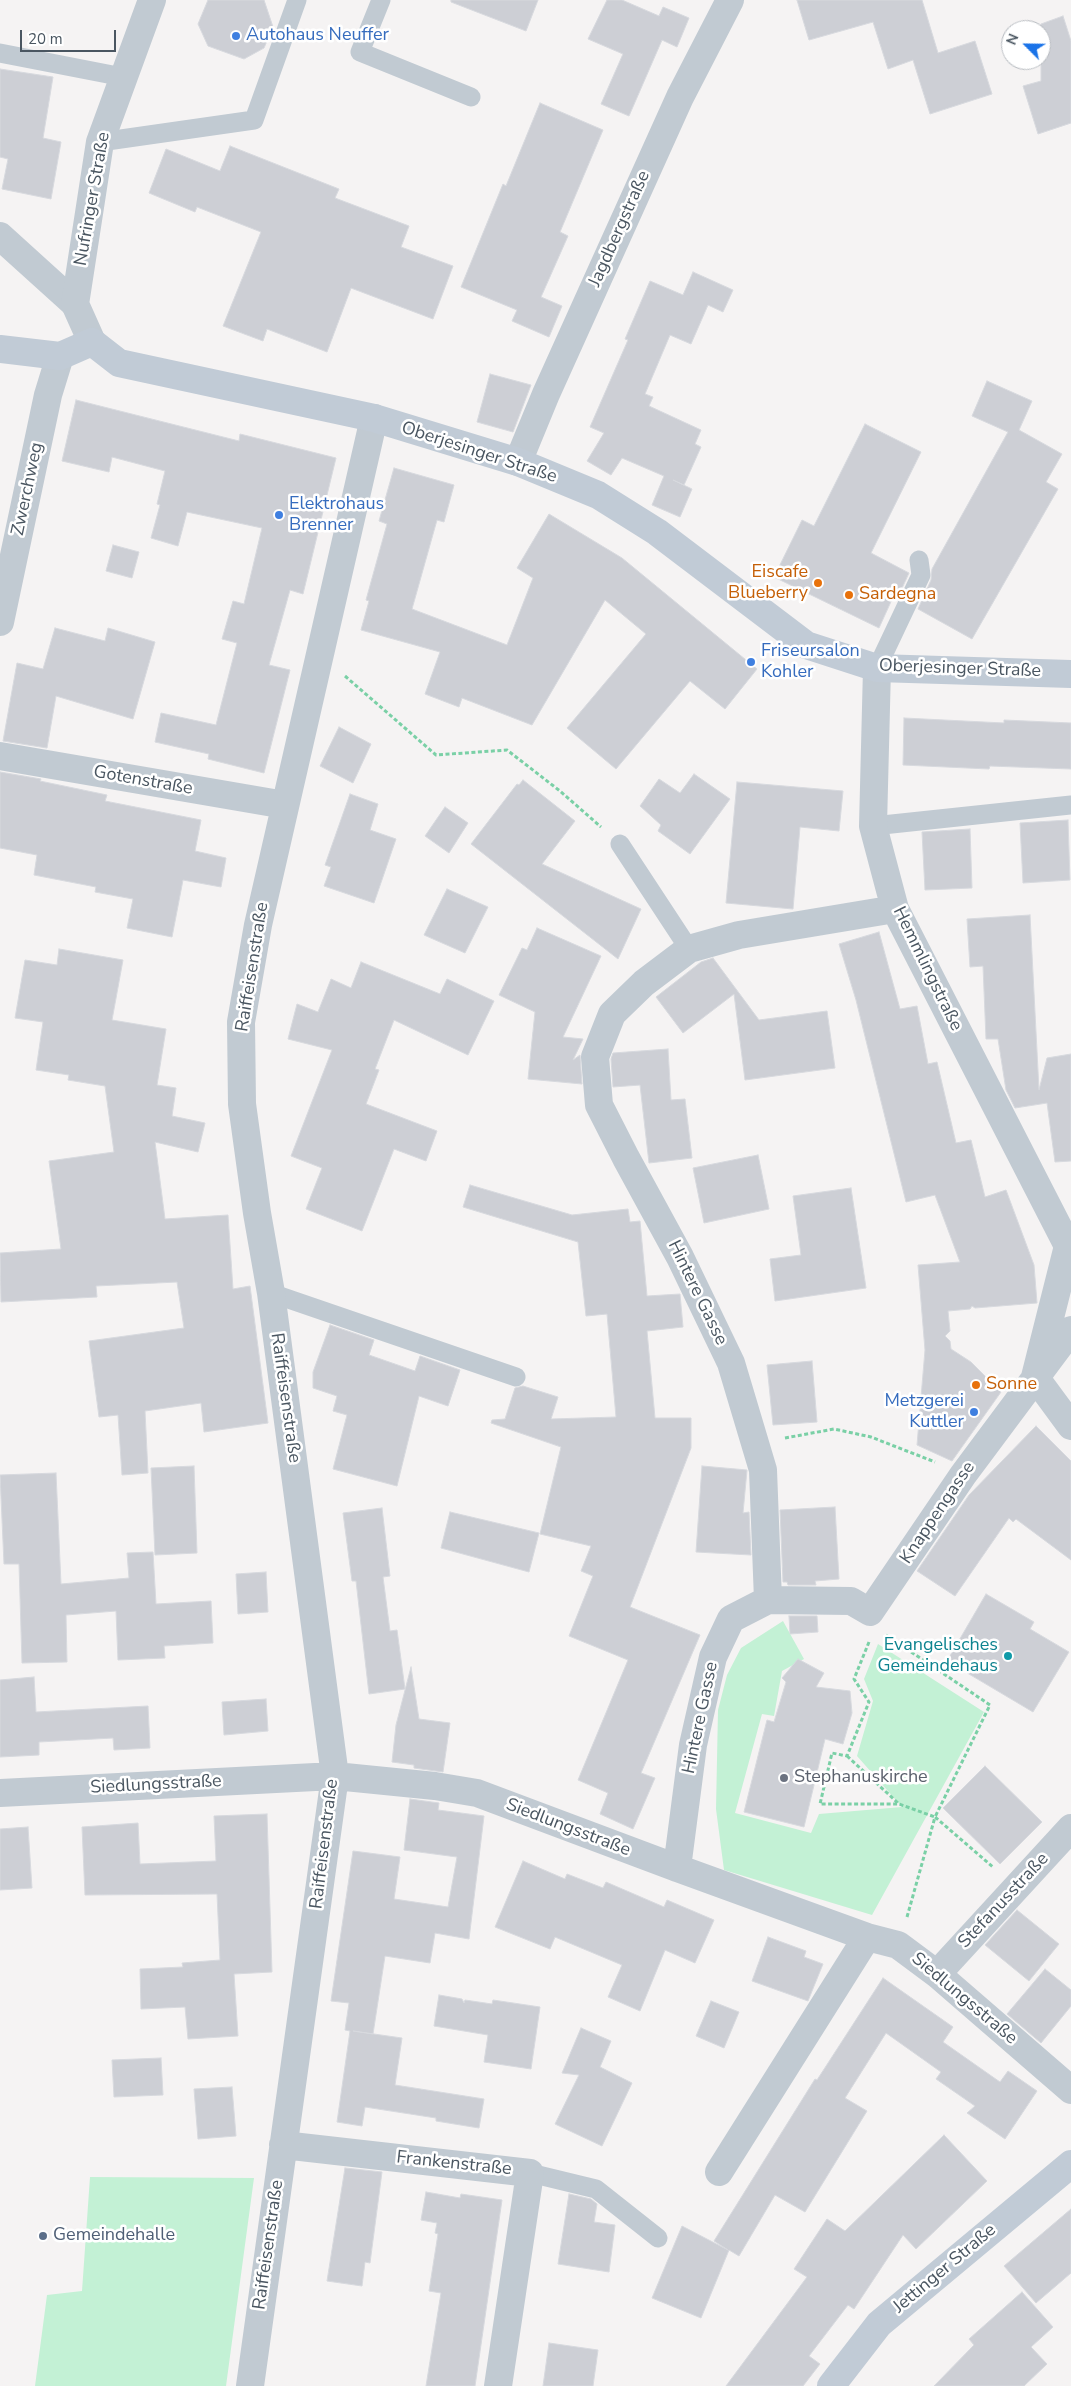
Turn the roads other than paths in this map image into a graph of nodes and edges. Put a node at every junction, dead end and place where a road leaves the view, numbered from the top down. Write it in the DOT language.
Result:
graph roads {
  1 [pos="152,0"];
  2 [pos="297,0"];
  3 [pos="381,0"];
  4 [pos="730,0"];
  5 [pos="0,53"];
  6 [pos="123,76"];
  7 [pos="471,97"];
  8 [pos="100,142"];
  9 [pos="0,236"];
  10 [pos="75,304"];
  11 [pos="92,342"];
  12 [pos="0,349"];
  13 [pos="60,356"];
  14 [pos="374,418"];
  15 [pos="518,462"];
  16 [pos="918,560"];
  17 [pos="0,622"];
  18 [pos="877,668"];
  19 [pos="1071,674"];
  20 [pos="0,756"];
  21 [pos="285,805"];
  22 [pos="1071,805"];
  23 [pos="873,826"];
  24 [pos="620,844"];
  25 [pos="895,909"];
  26 [pos="689,949"];
  27 [pos="1070,1247"];
  28 [pos="271,1293"];
  29 [pos="1071,1330"];
  30 [pos="516,1377"];
  31 [pos="1035,1377"];
  32 [pos="1071,1426"];
  33 [pos="768,1600"];
  34 [pos="335,1776"];
  35 [pos="0,1792"];
  36 [pos="1071,1828"];
  37 [pos="677,1868"];
  38 [pos="867,1936"];
  39 [pos="937,1974"];
  40 [pos="1071,2090"];
  41 [pos="283,2145"];
  42 [pos="1071,2164"];
  43 [pos="719,2172"];
  44 [pos="530,2173"];
  45 [pos="658,2238"];
  46 [pos="250,2386"];
  47 [pos="498,2386"];
  48 [pos="831,2386"];
  1 -- 6 [label="street, Nufringer Straße"];
  2 -- 8 [label="lane"];
  3 -- 7 [label="lane"];
  4 -- 15 [label="street, Jagdbergstraße"];
  5 -- 6 [label="lane"];
  6 -- 8 [label="street, Nufringer Straße"];
  8 -- 10 [label="street, Nufringer Straße"];
  9 -- 10 [label="street"];
  10 -- 11 [label="street"];
  11 -- 13 [label="main road"];
  11 -- 14 [label="main road, Oberjesinger Straße"];
  12 -- 13 [label="main road"];
  13 -- 17 [label="street, Zwerchweg"];
  14 -- 15 [label="main road, Oberjesinger Straße"];
  14 -- 21 [label="street, Raiffeisenstraße"];
  15 -- 18 [label="main road, Oberjesinger Straße"];
  16 -- 18 [label="lane"];
  18 -- 19 [label="main road, Oberjesinger Straße"];
  18 -- 23 [label="street, Hemmlingstraße"];
  20 -- 21 [label="street, Gotenstraße"];
  21 -- 28 [label="street, Raiffeisenstraße"];
  22 -- 23 [label="lane"];
  23 -- 25 [label="street, Hemmlingstraße"];
  24 -- 26 [label="lane"];
  25 -- 26 [label="street, Hintere Gasse"];
  25 -- 27 [label="street, Hemmlingstraße"];
  26 -- 33 [label="street, Hintere Gasse"];
  27 -- 31 [label="street, Hemmlingstraße"];
  28 -- 30 [label="lane"];
  28 -- 34 [label="street, Raiffeisenstraße"];
  29 -- 31 [label="street, Knappengasse"];
  31 -- 32 [label="street"];
  31 -- 33 [label="street, Knappengasse"];
  33 -- 37 [label="street, Hintere Gasse"];
  34 -- 35 [label="street, Siedlungsstraße"];
  34 -- 37 [label="street, Siedlungsstraße"];
  34 -- 41 [label="street, Raiffeisenstraße"];
  36 -- 39 [label="street, Stefanusstraße"];
  37 -- 38 [label="street, Siedlungsstraße"];
  38 -- 39 [label="street, Siedlungsstraße"];
  38 -- 43 [label="street"];
  39 -- 40 [label="street, Siedlungsstraße"];
  41 -- 44 [label="street, Frankenstraße"];
  41 -- 46 [label="street, Raiffeisenstraße"];
  42 -- 48 [label="main road, Jettinger Straße"];
  44 -- 45 [label="lane"];
  44 -- 47 [label="street, Frankenstraße"];
}
